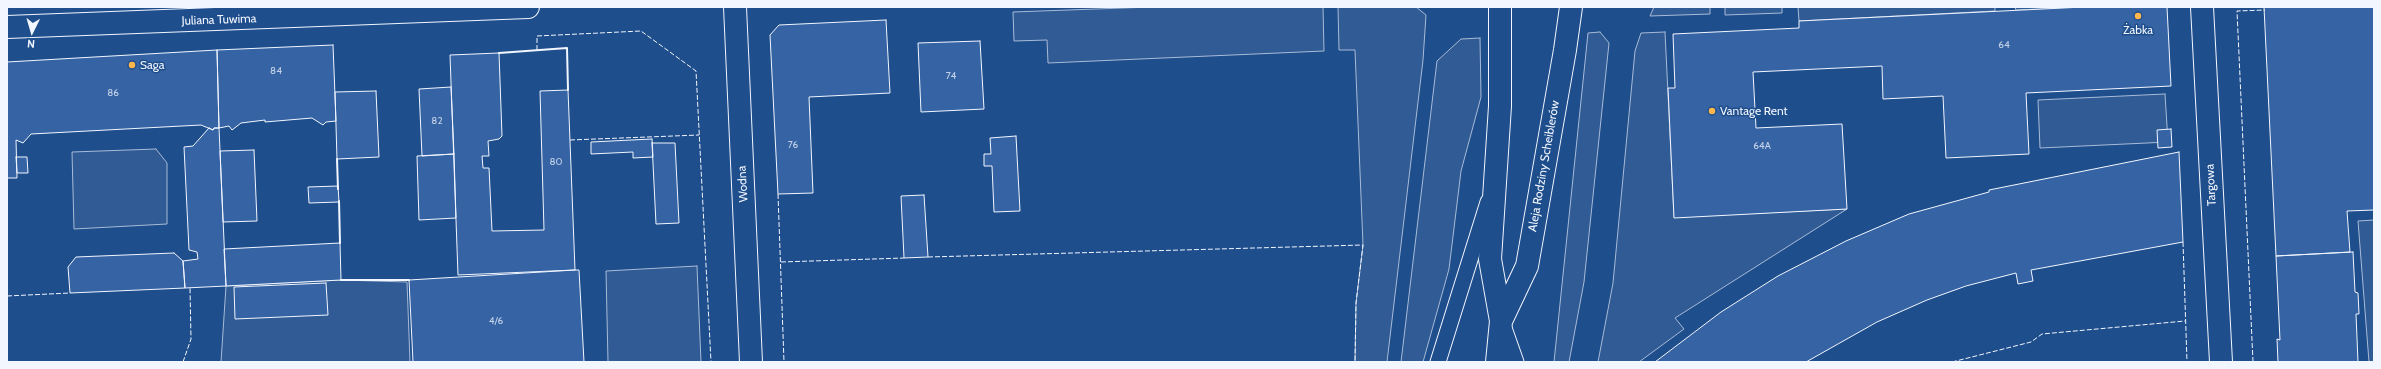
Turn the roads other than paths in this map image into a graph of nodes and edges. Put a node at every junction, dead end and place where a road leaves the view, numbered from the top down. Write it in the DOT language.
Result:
graph roads {
  1 [pos="528,7"];
  2 [pos="735,7"];
  3 [pos="1500,7"];
  4 [pos="1571,7"];
  5 [pos="2202,7"];
  6 [pos="7,27"];
  7 [pos="1497,173"];
  8 [pos="1501,321"];
  9 [pos="751,362"];
  10 [pos="1438,362"];
  11 [pos="1497,362"];
  12 [pos="1516,362"];
  13 [pos="2221,362"];
  1 -- 6 [label="street, Juliana Tuwima"];
  2 -- 9 [label="street, Wodna"];
  3 -- 7 [label="street, Aleja Rodziny Scheiblerów"];
  4 -- 8 [label="street, Aleja Rodziny Scheiblerów"];
  5 -- 13 [label="street, Targowa"];
  7 -- 8 [label="street, Aleja Rodziny Scheiblerów"];
  7 -- 10 [label="lane"];
  8 -- 11 [label="street, Aleja Rodziny Scheiblerów"];
  8 -- 12 [label="lane"];
}
